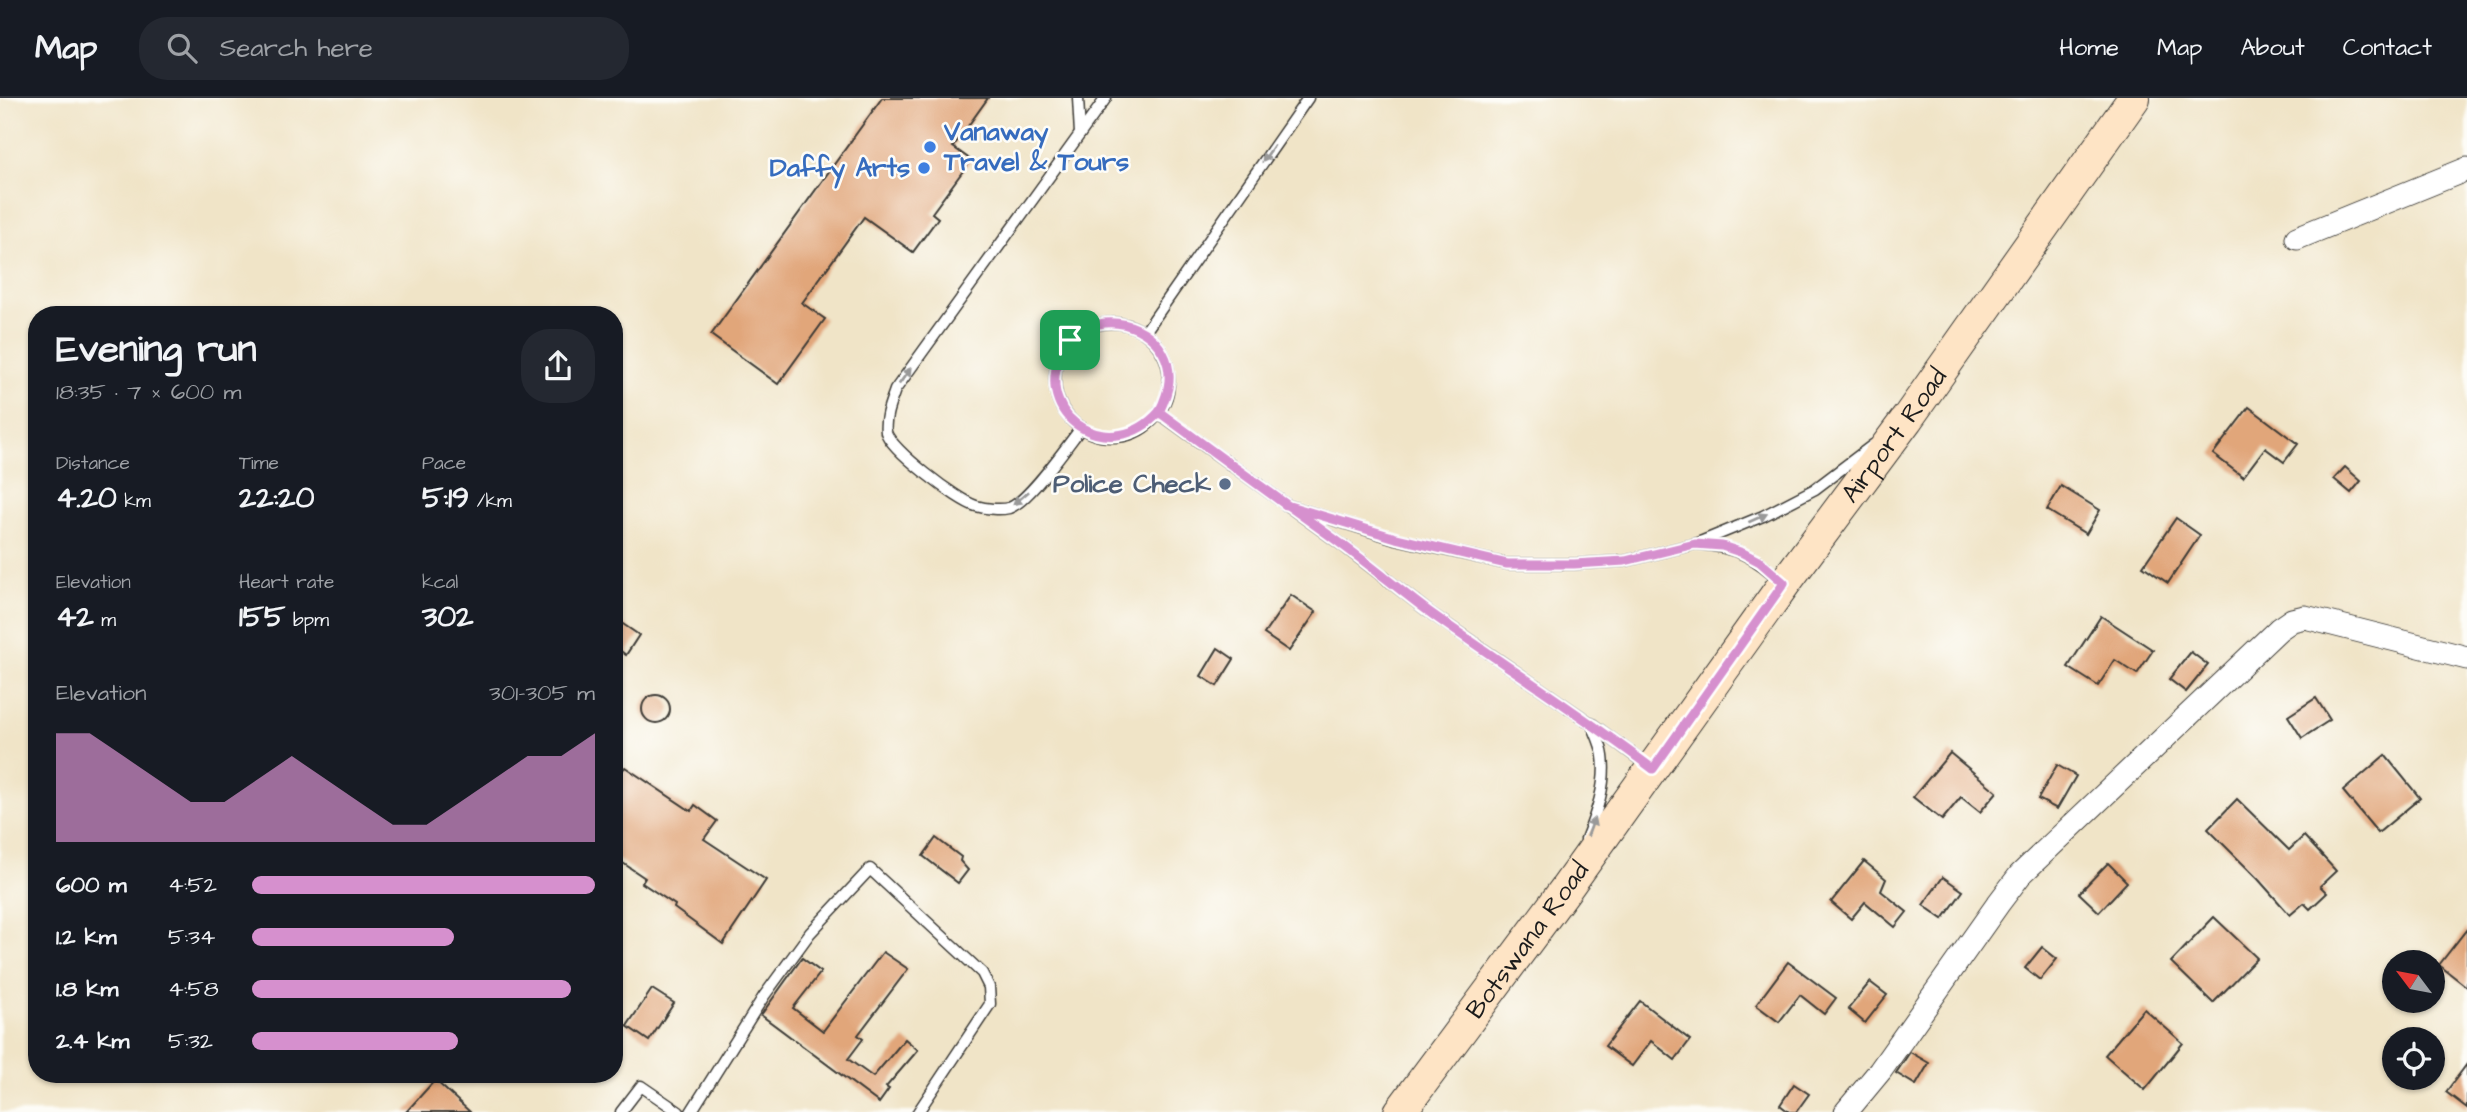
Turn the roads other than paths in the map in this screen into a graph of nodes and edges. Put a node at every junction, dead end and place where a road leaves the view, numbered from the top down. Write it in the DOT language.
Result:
graph roads {
  1 [pos="1078,98"];
  2 [pos="1106,98"];
  3 [pos="1308,98"];
  4 [pos="2134,98"];
  5 [pos="1080,134"];
  6 [pos="2467,169"];
  7 [pos="2297,238"];
  8 [pos="1145,332"];
  9 [pos="1159,412"];
  10 [pos="1907,419"];
  11 [pos="1081,428"];
  12 [pos="1286,505"];
  13 [pos="1695,544"];
  14 [pos="1784,583"];
  15 [pos="2467,658"];
  16 [pos="1592,724"];
  17 [pos="1653,769"];
  18 [pos="1565,890"];
  19 [pos="621,1112"];
  20 [pos="679,1112"];
  21 [pos="691,1112"];
  22 [pos="918,1112"];
  23 [pos="1400,1112"];
  24 [pos="1846,1112"];
  1 -- 5 [label="lane"];
  2 -- 5 [label="lane"];
  3 -- 8 [label="lane, one-way"];
  4 -- 10 [label="street, Airport Road"];
  11 -- 5 [label="lane, one-way"];
  6 -- 7 [label="street"];
  8 -- 9 [label="lane"];
  8 -- 11 [label="lane"];
  9 -- 11 [label="lane"];
  9 -- 12 [label="lane"];
  13 -- 10 [label="lane, one-way"];
  10 -- 14 [label="street, Airport Road"];
  12 -- 13 [label="lane"];
  12 -- 16 [label="lane"];
  13 -- 14 [label="lane"];
  14 -- 17 [label="street, Airport Road"];
  15 -- 24 [label="street"];
  16 -- 17 [label="lane"];
  18 -- 16 [label="lane, one-way"];
  17 -- 18 [label="street, Botswana Road"];
  18 -- 23 [label="street, Botswana Road"];
  19 -- 20 [label="lane"];
  21 -- 22 [label="lane"];
}
